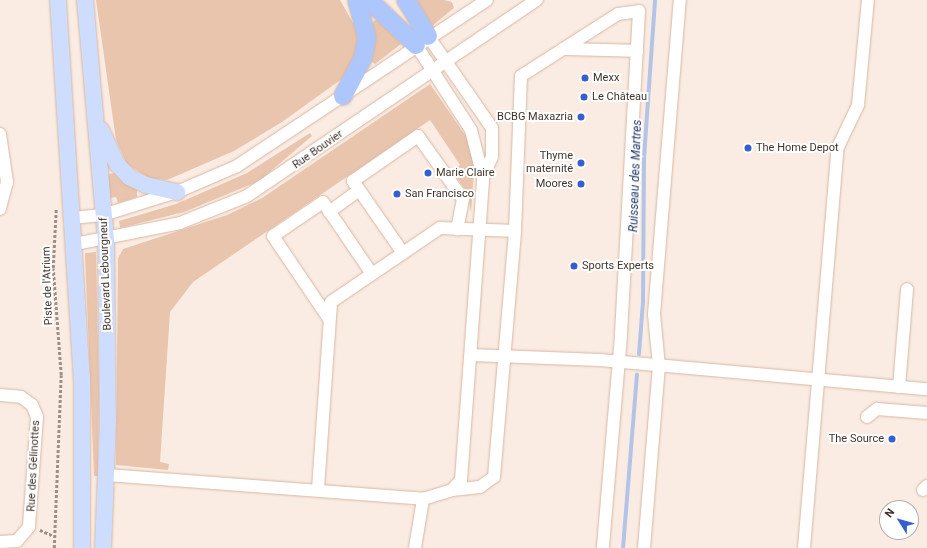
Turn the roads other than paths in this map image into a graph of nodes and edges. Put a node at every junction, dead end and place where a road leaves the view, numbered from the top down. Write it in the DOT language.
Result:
graph roads {
  1 [pos="58,0"];
  2 [pos="85,0"];
  3 [pos="357,0"];
  4 [pos="369,0"];
  5 [pos="406,0"];
  6 [pos="487,0"];
  7 [pos="537,0"];
  8 [pos="680,0"];
  9 [pos="868,0"];
  10 [pos="422,40"];
  11 [pos="563,49"];
  12 [pos="636,51"];
  13 [pos="447,60"];
  14 [pos="434,70"];
  15 [pos="343,96"];
  16 [pos="96,120"];
  17 [pos="0,134"];
  18 [pos="482,177"];
  19 [pos="359,190"];
  20 [pos="177,192"];
  21 [pos="0,209"];
  22 [pos="329,212"];
  23 [pos="104,215"];
  24 [pos="73,218"];
  25 [pos="457,228"];
  26 [pos="480,229"];
  27 [pos="515,231"];
  28 [pos="106,240"];
  29 [pos="75,244"];
  30 [pos="403,253"];
  31 [pos="372,274"];
  32 [pos="907,289"];
  33 [pos="329,319"];
  34 [pos="471,355"];
  35 [pos="504,356"];
  36 [pos="620,363"];
  37 [pos="659,366"];
  38 [pos="816,381"];
  39 [pos="899,387"];
  40 [pos="927,389"];
  41 [pos="0,395"];
  42 [pos="927,413"];
  43 [pos="868,417"];
  44 [pos="106,475"];
  45 [pos="318,489"];
  46 [pos="452,490"];
  47 [pos="423,499"];
  48 [pos="0,542"];
  49 [pos="82,548"];
  50 [pos="103,548"];
  51 [pos="415,548"];
  52 [pos="603,548"];
  53 [pos="644,548"];
  54 [pos="804,548"];
  1 -- 24 [label="main road"];
  2 -- 16 [label="main road, Boulevard Lebourgneuf"];
  3 -- 15 [label="highway"];
  4 -- 10 [label="highway"];
  5 -- 10 [label="highway"];
  6 -- 10 [label="street"];
  7 -- 13 [label="street, Rue Bouvier"];
  8 -- 37 [label="street"];
  9 -- 38 [label="street"];
  10 -- 13 [label="street"];
  10 -- 14 [label="street"];
  10 -- 15 [label="street"];
  11 -- 12 [label="street"];
  11 -- 12 [label="street"];
  11 -- 27 [label="street"];
  12 -- 36 [label="street"];
  13 -- 14 [label="street, Rue Bouvier"];
  13 -- 18 [label="street"];
  14 -- 18 [label="street"];
  14 -- 28 [label="street, Rue Bouvier"];
  15 -- 20 [label="street"];
  16 -- 20 [label="main road"];
  16 -- 23 [label="main road, Boulevard Lebourgneuf"];
  17 -- 21 [label="street"];
  18 -- 26 [label="street"];
  19 -- 22 [label="street"];
  19 -- 25 [label="street"];
  19 -- 30 [label="street"];
  20 -- 23 [label="street"];
  22 -- 31 [label="street"];
  22 -- 33 [label="street"];
  23 -- 24 [label="street"];
  23 -- 28 [label="main road, Boulevard Lebourgneuf"];
  24 -- 29 [label="main road"];
  25 -- 26 [label="street"];
  25 -- 30 [label="street"];
  26 -- 27 [label="street"];
  26 -- 34 [label="street"];
  27 -- 35 [label="street"];
  28 -- 29 [label="street, Rue Bouvier"];
  28 -- 44 [label="main road, Boulevard Lebourgneuf"];
  29 -- 49 [label="main road"];
  30 -- 31 [label="street"];
  31 -- 33 [label="street"];
  32 -- 39 [label="street"];
  33 -- 45 [label="street"];
  34 -- 35 [label="street"];
  34 -- 46 [label="street"];
  35 -- 36 [label="street"];
  35 -- 46 [label="street"];
  36 -- 37 [label="street"];
  36 -- 52 [label="street"];
  37 -- 38 [label="street"];
  37 -- 53 [label="street"];
  38 -- 39 [label="street"];
  38 -- 54 [label="street"];
  39 -- 40 [label="street"];
  41 -- 48 [label="street, Rue des Gélinottes"];
  42 -- 43 [label="street"];
  44 -- 45 [label="street"];
  44 -- 50 [label="main road, Boulevard Lebourgneuf"];
  45 -- 47 [label="street"];
  46 -- 47 [label="street"];
  47 -- 51 [label="street"];
}
